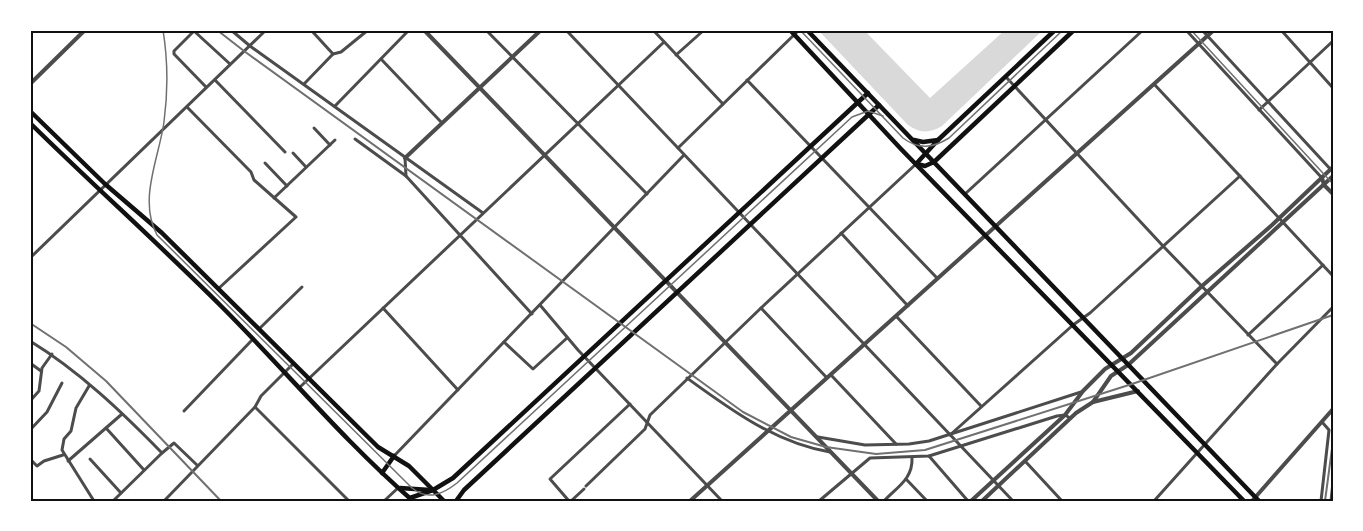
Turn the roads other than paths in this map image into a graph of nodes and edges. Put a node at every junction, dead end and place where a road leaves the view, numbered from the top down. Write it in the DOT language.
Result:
graph roads {
  1 [pos="85,30"];
  2 [pos="231,30"];
  3 [pos="266,30"];
  4 [pos="311,30"];
  5 [pos="368,30"];
  6 [pos="409,30"];
  7 [pos="424,30"];
  8 [pos="486,30"];
  9 [pos="541,30"];
  10 [pos="566,30"];
  11 [pos="653,30"];
  12 [pos="704,30"];
  13 [pos="799,30"];
  14 [pos="807,30"];
  15 [pos="1055,30"];
  16 [pos="1074,30"];
  17 [pos="1143,30"];
  18 [pos="1186,30"];
  19 [pos="1202,30"];
  20 [pos="1281,30"];
  21 [pos="1213,31"];
  22 [pos="792,32"];
  23 [pos="1207,36"];
  24 [pos="1333,41"];
  25 [pos="664,42"];
  26 [pos="1198,44"];
  27 [pos="250,46"];
  28 [pos="333,54"];
  29 [pos="676,55"];
  30 [pos="512,57"];
  31 [pos="381,59"];
  32 [pos="1310,62"];
  33 [pos="230,64"];
  34 [pos="1006,77"];
  35 [pos="214,80"];
  36 [pos="747,80"];
  37 [pos="30,84"];
  38 [pos="304,84"];
  39 [pos="1154,84"];
  40 [pos="618,85"];
  41 [pos="1015,86"];
  42 [pos="206,87"];
  43 [pos="479,87"];
  44 [pos="1333,88"];
  45 [pos="867,93"];
  46 [pos="1268,101"];
  47 [pos="857,102"];
  48 [pos="723,104"];
  49 [pos="879,105"];
  50 [pos="335,106"];
  51 [pos="187,107"];
  52 [pos="1259,110"];
  53 [pos="30,111"];
  54 [pos="868,114"];
  55 [pos="1046,120"];
  56 [pos="30,123"];
  57 [pos="441,123"];
  58 [pos="578,123"];
  59 [pos="314,128"];
  60 [pos="355,139"];
  61 [pos="911,139"];
  62 [pos="335,140"];
  63 [pos="938,140"];
  64 [pos="330,145"];
  65 [pos="811,146"];
  66 [pos="678,148"];
  67 [pos="285,152"];
  68 [pos="293,153"];
  69 [pos="925,154"];
  70 [pos="1077,154"];
  71 [pos="544,155"];
  72 [pos="685,155"];
  73 [pos="822,157"];
  74 [pos="405,158"];
  75 [pos="265,162"];
  76 [pos="934,162"];
  77 [pos="916,164"];
  78 [pos="306,167"];
  79 [pos="1332,171"];
  80 [pos="406,176"];
  81 [pos="1240,176"];
  82 [pos="1322,178"];
  83 [pos="105,184"];
  84 [pos="1324,185"];
  85 [pos="287,186"];
  86 [pos="100,192"];
  87 [pos="646,194"];
  88 [pos="1333,194"];
  89 [pos="964,195"];
  90 [pos="274,198"];
  91 [pos="870,206"];
  92 [pos="483,213"];
  93 [pos="740,213"];
  94 [pos="1280,218"];
  95 [pos="750,223"];
  96 [pos="1284,223"];
  97 [pos="996,228"];
  98 [pos="614,229"];
  99 [pos="841,233"];
  100 [pos="460,235"];
  101 [pos="987,236"];
  102 [pos="1163,246"];
  103 [pos="30,258"];
  104 [pos="1323,265"];
  105 [pos="798,274"];
  106 [pos="1333,276"];
  107 [pos="938,279"];
  108 [pos="664,282"];
  109 [pos="1202,286"];
  110 [pos="302,287"];
  111 [pos="218,289"];
  112 [pos="1207,291"];
  113 [pos="676,293"];
  114 [pos="540,305"];
  115 [pos="908,306"];
  116 [pos="1333,307"];
  117 [pos="383,308"];
  118 [pos="761,308"];
  119 [pos="532,314"];
  120 [pos="896,316"];
  121 [pos="1084,319"];
  122 [pos="1073,325"];
  123 [pos="259,329"];
  124 [pos="1248,334"];
  125 [pos="567,338"];
  126 [pos="253,339"];
  127 [pos="30,341"];
  128 [pos="504,342"];
  129 [pos="724,343"];
  130 [pos="865,345"];
  131 [pos="52,354"];
  132 [pos="585,356"];
  133 [pos="1122,359"];
  134 [pos="30,363"];
  135 [pos="293,364"];
  136 [pos="1277,364"];
  137 [pos="1113,365"];
  138 [pos="1128,365"];
  139 [pos="595,367"];
  140 [pos="41,371"];
  141 [pos="1119,371"];
  142 [pos="285,373"];
  143 [pos="829,377"];
  144 [pos="308,378"];
  145 [pos="687,378"];
  146 [pos="62,383"];
  147 [pos="53,384"];
  148 [pos="89,386"];
  149 [pos="59,387"];
  150 [pos="300,388"];
  151 [pos="458,390"];
  152 [pos="1083,391"];
  153 [pos="1138,391"];
  154 [pos="30,401"];
  155 [pos="1093,402"];
  156 [pos="630,404"];
  157 [pos="981,406"];
  158 [pos="255,407"];
  159 [pos="1333,409"];
  160 [pos="184,411"];
  161 [pos="790,411"];
  162 [pos="122,414"];
  163 [pos="1065,415"];
  164 [pos="35,416"];
  165 [pos="1071,418"];
  166 [pos="40,420"];
  167 [pos="646,422"];
  168 [pos="1322,422"];
  169 [pos="106,428"];
  170 [pos="30,430"];
  171 [pos="768,431"];
  172 [pos="950,435"];
  173 [pos="816,437"];
  174 [pos="896,444"];
  175 [pos="1205,446"];
  176 [pos="962,447"];
  177 [pos="830,452"];
  178 [pos="162,453"];
  179 [pos="1198,453"];
  180 [pos="63,455"];
  181 [pos="394,456"];
  182 [pos="929,456"];
  183 [pos="912,458"];
  184 [pos="30,459"];
  185 [pos="90,459"];
  186 [pos="68,461"];
  187 [pos="1025,461"];
  188 [pos="197,465"];
  189 [pos="144,470"];
  190 [pos="382,473"];
  191 [pos="852,475"];
  192 [pos="906,479"];
  193 [pos="993,481"];
  194 [pos="1333,482"];
  195 [pos="708,486"];
  196 [pos="998,486"];
  197 [pos="399,488"];
  198 [pos="433,490"];
  199 [pos="121,493"];
  200 [pos="411,499"];
  201 [pos="348,500"];
  202 [pos="1255,500"];
  203 [pos="94,501"];
  204 [pos="113,501"];
  205 [pos="164,501"];
  206 [pos="384,501"];
  207 [pos="444,501"];
  208 [pos="456,501"];
  209 [pos="570,501"];
  210 [pos="690,501"];
  211 [pos="722,501"];
  212 [pos="819,501"];
  213 [pos="878,501"];
  214 [pos="884,501"];
  215 [pos="927,501"];
  216 [pos="970,501"];
  217 [pos="982,501"];
  218 [pos="1013,501"];
  219 [pos="1062,501"];
  220 [pos="1154,501"];
  221 [pos="1244,501"];
  222 [pos="1320,501"];
  223 [pos="1331,501"];
  1 -- 37 [label="street"];
  2 -- 27 [label="street"];
  3 -- 27 [label="street"];
  4 -- 28 [label="street"];
  5 -- 28 [label="street"];
  6 -- 31 [label="street"];
  7 -- 43 [label="street"];
  8 -- 30 [label="street"];
  9 -- 30 [label="street"];
  10 -- 40 [label="street"];
  11 -- 25 [label="street"];
  12 -- 29 [label="street"];
  13 -- 22 [label="street"];
  14 -- 45 [label="main road"];
  15 -- 34 [label="main road"];
  16 -- 41 [label="main road"];
  17 -- 55 [label="street"];
  18 -- 26 [label="street"];
  19 -- 23 [label="street"];
  20 -- 32 [label="street"];
  21 -- 23 [label="street"];
  22 -- 36 [label="street"];
  22 -- 47 [label="main road"];
  23 -- 26 [label="street"];
  23 -- 46 [label="street"];
  24 -- 32 [label="street"];
  25 -- 29 [label="street"];
  25 -- 40 [label="street"];
  26 -- 39 [label="street"];
  26 -- 52 [label="street"];
  27 -- 33 [label="street"];
  27 -- 38 [label="street"];
  28 -- 38 [label="street"];
  29 -- 48 [label="street"];
  30 -- 43 [label="street"];
  30 -- 58 [label="street"];
  31 -- 50 [label="street"];
  31 -- 57 [label="street"];
  32 -- 44 [label="street"];
  32 -- 46 [label="street"];
  33 -- 35 [label="street"];
  33 -- 42 [label="street"];
  34 -- 41 [label="street"];
  34 -- 63 [label="main road"];
  35 -- 42 [label="street"];
  35 -- 67 [label="street"];
  36 -- 48 [label="street"];
  36 -- 65 [label="street"];
  38 -- 50 [label="street"];
  39 -- 70 [label="street"];
  39 -- 81 [label="street"];
  40 -- 58 [label="street"];
  40 -- 66 [label="street"];
  41 -- 55 [label="street"];
  41 -- 76 [label="main road"];
  42 -- 51 [label="street"];
  43 -- 57 [label="street"];
  43 -- 71 [label="street"];
  45 -- 47 [label="main road"];
  45 -- 49 [label="main road"];
  46 -- 52 [label="street"];
  46 -- 79 [label="street"];
  47 -- 54 [label="main road"];
  47 -- 65 [label="main road"];
  48 -- 66 [label="street"];
  49 -- 54 [label="main road"];
  49 -- 61 [label="main road"];
  50 -- 74 [label="street"];
  51 -- 83 [label="street"];
  51 -- 90 [label="street"];
  52 -- 82 [label="street"];
  53 -- 83 [label="main road"];
  54 -- 73 [label="main road"];
  54 -- 77 [label="main road"];
  55 -- 70 [label="street"];
  55 -- 89 [label="street"];
  56 -- 86 [label="main road"];
  57 -- 74 [label="street"];
  58 -- 71 [label="street"];
  58 -- 87 [label="street"];
  59 -- 64 [label="street"];
  60 -- 80 [label="street"];
  61 -- 63 [label="main road"];
  61 -- 69 [label="main road"];
  62 -- 64 [label="street"];
  63 -- 69 [label="main road"];
  64 -- 78 [label="street"];
  65 -- 73 [label="street"];
  65 -- 93 [label="main road"];
  66 -- 72 [label="street"];
  68 -- 78 [label="street"];
  69 -- 76 [label="main road"];
  69 -- 77 [label="main road"];
  70 -- 97 [label="street"];
  70 -- 102 [label="street"];
  71 -- 92 [label="street"];
  71 -- 98 [label="street"];
  72 -- 87 [label="street"];
  72 -- 93 [label="street"];
  73 -- 91 [label="street"];
  73 -- 95 [label="main road"];
  74 -- 80 [label="street"];
  74 -- 92 [label="street"];
  75 -- 85 [label="street"];
  76 -- 77 [label="main road"];
  76 -- 89 [label="main road"];
  77 -- 91 [label="street"];
  77 -- 101 [label="main road"];
  78 -- 85 [label="street"];
  79 -- 82 [label="street"];
  79 -- 84 [label="street"];
  80 -- 100 [label="street"];
  81 -- 94 [label="street"];
  81 -- 102 [label="street"];
  82 -- 84 [label="street"];
  82 -- 94 [label="street"];
  83 -- 86 [label="street"];
  83 -- 111 [label="main road"];
  84 -- 88 [label="street"];
  84 -- 96 [label="street"];
  85 -- 90 [label="street"];
  86 -- 103 [label="street"];
  86 -- 126 [label="main road"];
  87 -- 98 [label="street"];
  89 -- 97 [label="main road"];
  90 -- 111 [label="street"];
  91 -- 99 [label="street"];
  91 -- 107 [label="street"];
  92 -- 100 [label="street"];
  93 -- 95 [label="street"];
  93 -- 108 [label="main road"];
  94 -- 96 [label="street"];
  94 -- 109 [label="street"];
  95 -- 105 [label="street"];
  95 -- 113 [label="main road"];
  96 -- 104 [label="street"];
  96 -- 112 [label="street"];
  97 -- 101 [label="street"];
  97 -- 121 [label="main road"];
  98 -- 108 [label="street"];
  98 -- 114 [label="street"];
  99 -- 105 [label="street"];
  99 -- 115 [label="street"];
  100 -- 117 [label="street"];
  100 -- 119 [label="street"];
  101 -- 107 [label="street"];
  101 -- 122 [label="main road"];
  102 -- 109 [label="street"];
  102 -- 121 [label="street"];
  104 -- 106 [label="street"];
  104 -- 124 [label="street"];
  105 -- 118 [label="street"];
  105 -- 130 [label="street"];
  107 -- 115 [label="street"];
  108 -- 113 [label="street"];
  108 -- 132 [label="main road"];
  109 -- 112 [label="street"];
  109 -- 133 [label="street"];
  110 -- 123 [label="street"];
  111 -- 123 [label="main road"];
  112 -- 124 [label="street"];
  112 -- 138 [label="street"];
  113 -- 129 [label="street"];
  113 -- 139 [label="main road"];
  114 -- 119 [label="street"];
  114 -- 125 [label="street"];
  115 -- 120 [label="street"];
  116 -- 136 [label="street"];
  117 -- 144 [label="street"];
  117 -- 151 [label="street"];
  118 -- 129 [label="street"];
  118 -- 143 [label="street"];
  119 -- 128 [label="street"];
  120 -- 130 [label="street"];
  120 -- 157 [label="street"];
  121 -- 122 [label="street"];
  121 -- 133 [label="main road"];
  122 -- 137 [label="main road"];
  122 -- 157 [label="street"];
  123 -- 135 [label="main road"];
  124 -- 136 [label="street"];
  125 -- 128 [label="street"];
  125 -- 132 [label="street"];
  126 -- 142 [label="main road"];
  126 -- 160 [label="street"];
  127 -- 131 [label="street"];
  128 -- 151 [label="street"];
  129 -- 145 [label="street"];
  129 -- 161 [label="street"];
  130 -- 143 [label="street"];
  130 -- 172 [label="street"];
  131 -- 140 [label="street"];
  131 -- 148 [label="street"];
  132 -- 139 [label="street"];
  132 -- 198 [label="main road"];
  133 -- 137 [label="street"];
  133 -- 138 [label="main road"];
  134 -- 140 [label="street"];
  135 -- 142 [label="street"];
  135 -- 144 [label="main road"];
  136 -- 175 [label="street"];
  137 -- 141 [label="main road"];
  137 -- 152 [label="street"];
  138 -- 141 [label="street"];
  138 -- 175 [label="main road"];
  139 -- 156 [label="street"];
  139 -- 208 [label="main road"];
  140 -- 154 [label="street"];
  141 -- 153 [label="main road"];
  141 -- 155 [label="street"];
  142 -- 150 [label="main road"];
  142 -- 158 [label="street"];
  143 -- 161 [label="street"];
  143 -- 174 [label="street"];
  144 -- 150 [label="street"];
  144 -- 181 [label="main road"];
  145 -- 167 [label="street"];
  145 -- 171 [label="street"];
  146 -- 149 [label="street"];
  147 -- 149 [label="street"];
  148 -- 162 [label="street"];
  148 -- 180 [label="street"];
  149 -- 166 [label="street"];
  150 -- 190 [label="main road"];
  151 -- 181 [label="street"];
  152 -- 163 [label="street"];
  152 -- 172 [label="street"];
  153 -- 155 [label="street"];
  153 -- 179 [label="main road"];
  155 -- 165 [label="street"];
  156 -- 167 [label="street"];
  156 -- 209 [label="street"];
  157 -- 172 [label="street"];
  158 -- 188 [label="street"];
  158 -- 201 [label="street"];
  159 -- 168 [label="street"];
  161 -- 171 [label="street"];
  161 -- 173 [label="street"];
  162 -- 169 [label="street"];
  162 -- 178 [label="street"];
  163 -- 165 [label="street"];
  163 -- 176 [label="street"];
  163 -- 193 [label="street"];
  164 -- 166 [label="street"];
  165 -- 187 [label="street"];
  166 -- 170 [label="street"];
  167 -- 195 [label="street"];
  167 -- 209 [label="street"];
  168 -- 202 [label="street"];
  168 -- 222 [label="street"];
  169 -- 186 [label="street"];
  169 -- 189 [label="street"];
  171 -- 177 [label="street"];
  171 -- 195 [label="street"];
  172 -- 174 [label="street"];
  172 -- 176 [label="street"];
  173 -- 174 [label="street"];
  173 -- 177 [label="street"];
  175 -- 179 [label="street"];
  175 -- 202 [label="main road"];
  176 -- 182 [label="street"];
  176 -- 193 [label="street"];
  177 -- 191 [label="street"];
  178 -- 188 [label="street"];
  178 -- 189 [label="street"];
  179 -- 220 [label="street"];
  179 -- 221 [label="main road"];
  180 -- 184 [label="street"];
  180 -- 186 [label="street"];
  181 -- 190 [label="main road"];
  181 -- 198 [label="main road"];
  182 -- 183 [label="street"];
  182 -- 216 [label="street"];
  183 -- 191 [label="street"];
  183 -- 192 [label="street"];
  185 -- 199 [label="street"];
  186 -- 203 [label="street"];
  187 -- 196 [label="street"];
  187 -- 219 [label="street"];
  188 -- 205 [label="street"];
  189 -- 199 [label="street"];
  190 -- 197 [label="main road"];
  191 -- 212 [label="street"];
  191 -- 213 [label="street"];
  192 -- 214 [label="street"];
  192 -- 215 [label="street"];
  193 -- 196 [label="street"];
  193 -- 216 [label="street"];
  194 -- 223 [label="street"];
  195 -- 210 [label="street"];
  195 -- 211 [label="street"];
  196 -- 217 [label="street"];
  196 -- 218 [label="street"];
  197 -- 198 [label="main road"];
  197 -- 200 [label="main road"];
  197 -- 206 [label="street"];
  198 -- 200 [label="main road"];
  198 -- 207 [label="main road"];
  199 -- 204 [label="street"];
}
